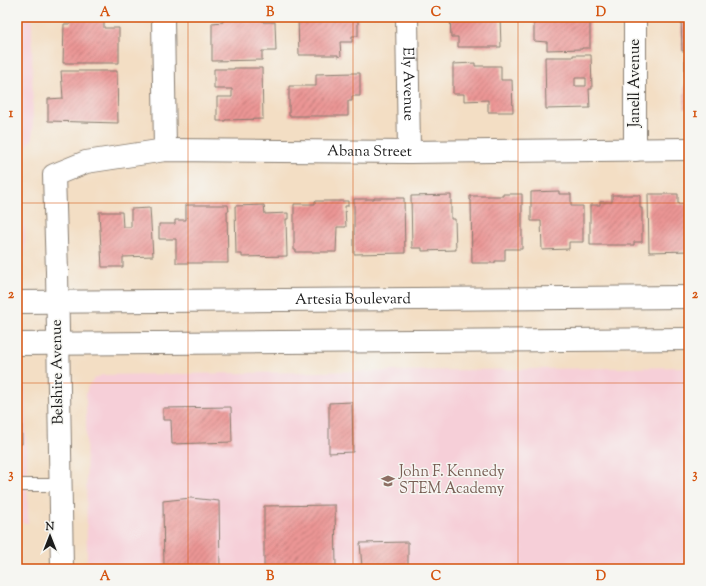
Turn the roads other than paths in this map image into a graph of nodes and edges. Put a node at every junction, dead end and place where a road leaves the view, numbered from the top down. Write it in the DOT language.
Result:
graph roads {
  1 [pos="163,17"];
  2 [pos="406,17"];
  3 [pos="635,17"];
  4 [pos="689,149"];
  5 [pos="165,150"];
  6 [pos="635,150"];
  7 [pos="409,152"];
  8 [pos="54,175"];
  9 [pos="689,297"];
  10 [pos="17,302"];
  11 [pos="57,302"];
  12 [pos="689,339"];
  13 [pos="17,344"];
  14 [pos="57,344"];
  15 [pos="17,485"];
  16 [pos="60,485"];
  17 [pos="62,569"];
  1 -- 5 [label="street"];
  2 -- 7 [label="street, Ely Avenue"];
  3 -- 6 [label="street, Janell Avenue"];
  4 -- 6 [label="street, Abana Street"];
  5 -- 7 [label="street, Abana Street"];
  5 -- 8 [label="street, Abana Street"];
  6 -- 7 [label="street, Abana Street"];
  8 -- 11 [label="street, Belshire Avenue"];
  9 -- 11 [label="street, Artesia Boulevard"];
  10 -- 11 [label="street, Artesia Boulevard"];
  11 -- 14 [label="street, Belshire Avenue"];
  12 -- 14 [label="street"];
  13 -- 14 [label="street"];
  14 -- 16 [label="street, Belshire Avenue"];
  15 -- 16 [label="lane"];
  16 -- 17 [label="street, Belshire Avenue"];
}
